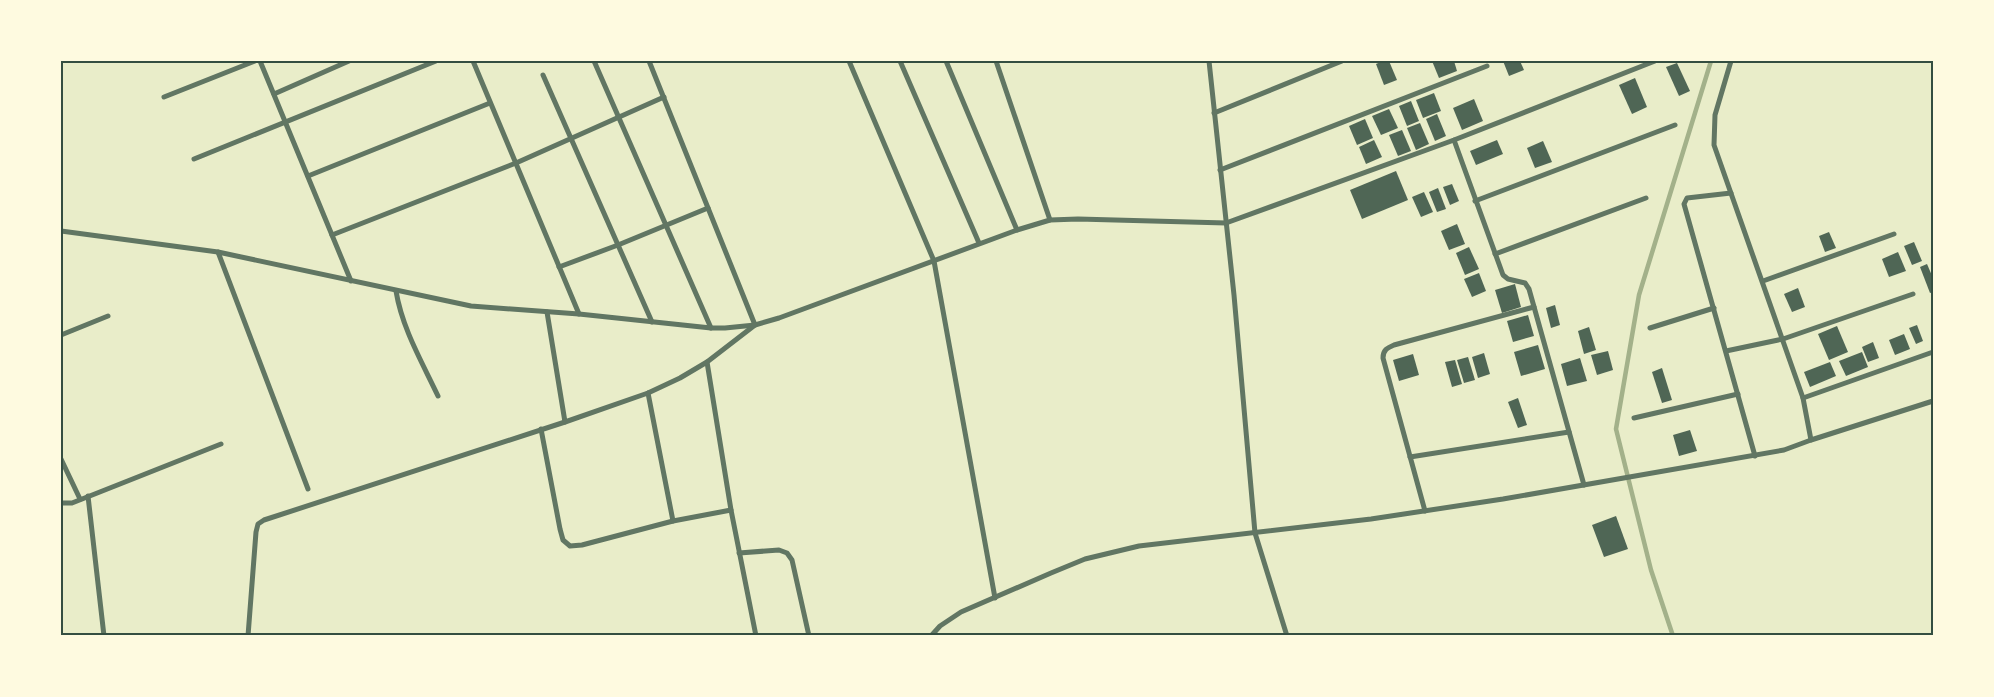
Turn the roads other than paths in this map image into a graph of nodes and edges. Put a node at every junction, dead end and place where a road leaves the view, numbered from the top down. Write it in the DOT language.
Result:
graph roads {
  1 [pos="256,61"];
  2 [pos="260,61"];
  3 [pos="349,61"];
  4 [pos="436,61"];
  5 [pos="473,61"];
  6 [pos="594,61"];
  7 [pos="649,61"];
  8 [pos="849,61"];
  9 [pos="900,61"];
  10 [pos="946,61"];
  11 [pos="996,61"];
  12 [pos="1209,61"];
  13 [pos="1342,61"];
  14 [pos="1655,61"];
  15 [pos="1731,61"];
  16 [pos="1487,66"];
  17 [pos="543,75"];
  18 [pos="274,94"];
  19 [pos="164,97"];
  20 [pos="664,97"];
  21 [pos="490,103"];
  22 [pos="1214,113"];
  23 [pos="619,117"];
  24 [pos="286,122"];
  25 [pos="1675,125"];
  26 [pos="571,138"];
  27 [pos="1454,140"];
  28 [pos="194,159"];
  29 [pos="516,163"];
  30 [pos="1220,170"];
  31 [pos="308,176"];
  32 [pos="1731,193"];
  33 [pos="1646,198"];
  34 [pos="1475,201"];
  35 [pos="708,208"];
  36 [pos="1050,220"];
  37 [pos="1226,223"];
  38 [pos="666,225"];
  39 [pos="1017,230"];
  40 [pos="61,231"];
  41 [pos="1894,234"];
  42 [pos="332,235"];
  43 [pos="979,243"];
  44 [pos="618,245"];
  45 [pos="218,252"];
  46 [pos="1495,254"];
  47 [pos="934,261"];
  48 [pos="559,267"];
  49 [pos="351,281"];
  50 [pos="1763,282"];
  51 [pos="396,291"];
  52 [pos="1914,294"];
  53 [pos="1534,307"];
  54 [pos="1714,308"];
  55 [pos="547,312"];
  56 [pos="579,314"];
  57 [pos="108,316"];
  58 [pos="652,322"];
  59 [pos="755,325"];
  60 [pos="711,328"];
  61 [pos="1650,328"];
  62 [pos="61,335"];
  63 [pos="1783,339"];
  64 [pos="1726,351"];
  65 [pos="1933,352"];
  66 [pos="707,362"];
  67 [pos="648,393"];
  68 [pos="1738,394"];
  69 [pos="438,396"];
  70 [pos="1803,398"];
  71 [pos="1933,401"];
  72 [pos="1634,418"];
  73 [pos="565,422"];
  74 [pos="541,429"];
  75 [pos="1569,432"];
  76 [pos="1811,440"];
  77 [pos="221,444"];
  78 [pos="1755,456"];
  79 [pos="1410,457"];
  80 [pos="61,459"];
  81 [pos="1584,485"];
  82 [pos="308,489"];
  83 [pos="88,496"];
  84 [pos="80,499"];
  85 [pos="61,503"];
  86 [pos="732,510"];
  87 [pos="1425,511"];
  88 [pos="673,521"];
  89 [pos="1255,532"];
  90 [pos="740,554"];
  91 [pos="994,598"];
  92 [pos="104,636"];
  93 [pos="248,636"];
  94 [pos="756,636"];
  95 [pos="809,636"];
  96 [pos="931,636"];
  97 [pos="1287,636"];
  1 -- 19 [label="street"];
  2 -- 18 [label="street"];
  3 -- 18 [label="street"];
  4 -- 24 [label="street"];
  5 -- 21 [label="street"];
  6 -- 23 [label="street"];
  7 -- 20 [label="street"];
  8 -- 47 [label="street"];
  9 -- 43 [label="street"];
  10 -- 39 [label="street"];
  11 -- 36 [label="street"];
  12 -- 22 [label="street"];
  13 -- 22 [label="street"];
  14 -- 27 [label="street"];
  15 -- 32 [label="street"];
  16 -- 30 [label="street"];
  17 -- 26 [label="street"];
  18 -- 24 [label="street"];
  20 -- 23 [label="street"];
  20 -- 35 [label="street"];
  21 -- 29 [label="street"];
  21 -- 31 [label="street"];
  22 -- 30 [label="street"];
  23 -- 26 [label="street"];
  23 -- 38 [label="street"];
  24 -- 28 [label="street"];
  24 -- 31 [label="street"];
  25 -- 34 [label="street"];
  26 -- 29 [label="street"];
  26 -- 44 [label="street"];
  27 -- 34 [label="street"];
  27 -- 37 [label="street"];
  29 -- 42 [label="street"];
  29 -- 48 [label="street"];
  30 -- 37 [label="street"];
  31 -- 42 [label="street"];
  32 -- 50 [label="street"];
  32 -- 54 [label="street"];
  33 -- 46 [label="street"];
  34 -- 46 [label="street"];
  35 -- 38 [label="street"];
  35 -- 59 [label="street"];
  36 -- 37 [label="street"];
  36 -- 39 [label="street"];
  37 -- 89 [label="street"];
  38 -- 44 [label="street"];
  38 -- 60 [label="street"];
  39 -- 43 [label="street"];
  40 -- 45 [label="street"];
  41 -- 50 [label="street"];
  42 -- 49 [label="street"];
  43 -- 47 [label="street"];
  44 -- 48 [label="street"];
  44 -- 58 [label="street"];
  45 -- 49 [label="street"];
  45 -- 82 [label="street"];
  46 -- 53 [label="street"];
  47 -- 59 [label="street"];
  47 -- 91 [label="street"];
  48 -- 56 [label="street"];
  49 -- 51 [label="street"];
  50 -- 63 [label="street"];
  51 -- 55 [label="street"];
  51 -- 69 [label="street"];
  52 -- 63 [label="street"];
  53 -- 75 [label="street"];
  53 -- 79 [label="street"];
  54 -- 61 [label="street"];
  54 -- 64 [label="street"];
  55 -- 56 [label="street"];
  55 -- 73 [label="street"];
  56 -- 58 [label="street"];
  57 -- 62 [label="street"];
  58 -- 60 [label="street"];
  59 -- 60 [label="street"];
  59 -- 66 [label="street"];
  63 -- 64 [label="street"];
  63 -- 70 [label="street"];
  64 -- 68 [label="street"];
  65 -- 70 [label="street"];
  66 -- 67 [label="street"];
  66 -- 86 [label="street"];
  67 -- 73 [label="street"];
  67 -- 88 [label="street"];
  68 -- 72 [label="street"];
  68 -- 78 [label="street"];
  70 -- 76 [label="street"];
  71 -- 76 [label="street"];
  73 -- 74 [label="street"];
  74 -- 88 [label="street"];
  74 -- 93 [label="street"];
  75 -- 79 [label="street"];
  75 -- 81 [label="street"];
  76 -- 78 [label="street"];
  77 -- 83 [label="street"];
  78 -- 81 [label="street"];
  79 -- 87 [label="street"];
  80 -- 84 [label="street"];
  81 -- 87 [label="street"];
  83 -- 84 [label="street"];
  83 -- 92 [label="street"];
  84 -- 85 [label="street"];
  86 -- 88 [label="street"];
  86 -- 90 [label="street"];
  87 -- 89 [label="street"];
  89 -- 91 [label="street"];
  89 -- 97 [label="street"];
  90 -- 94 [label="street"];
  90 -- 95 [label="street"];
  91 -- 96 [label="street"];
}
